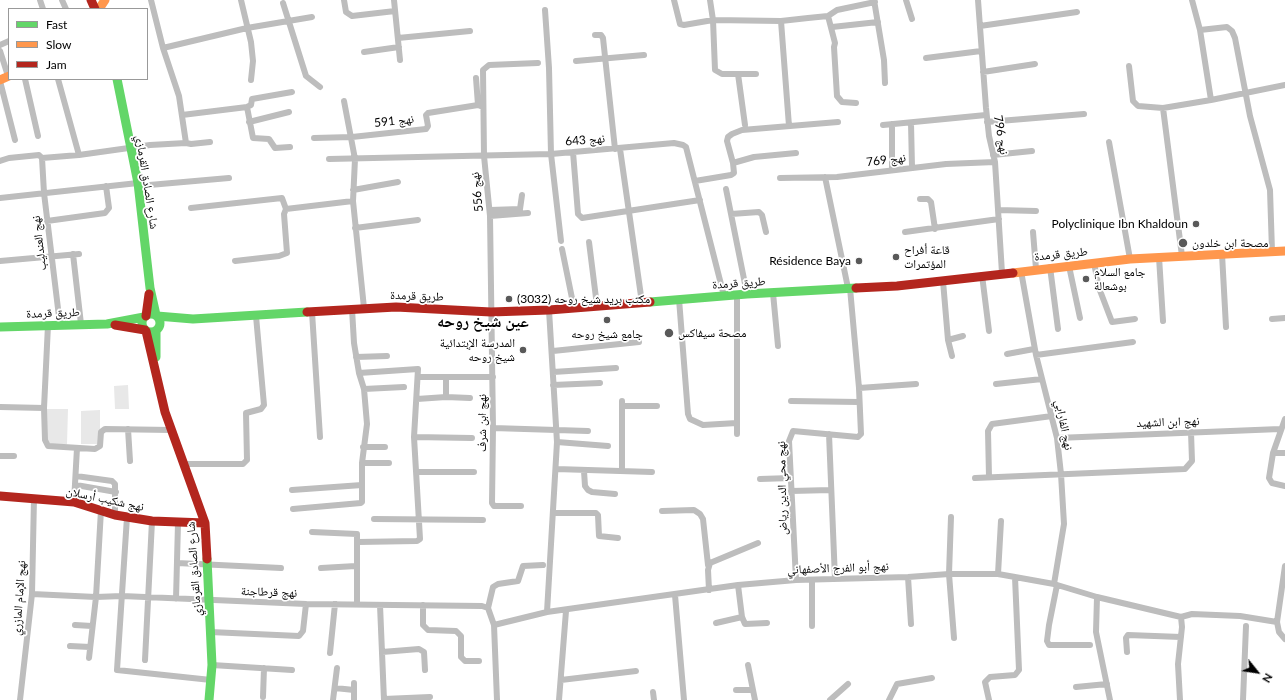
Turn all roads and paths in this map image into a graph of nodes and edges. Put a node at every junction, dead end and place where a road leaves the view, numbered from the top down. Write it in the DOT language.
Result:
graph roads {
  1 [pos="151,0"];
  2 [pos="241,0"];
  3 [pos="344,0"];
  4 [pos="394,0"];
  5 [pos="674,0"];
  6 [pos="710,0"];
  7 [pos="906,0"];
  8 [pos="978,0"];
  9 [pos="1192,0"];
  10 [pos="874,1"];
  11 [pos="283,3"];
  12 [pos="545,10"];
  13 [pos="395,11"];
  14 [pos="1077,12"];
  15 [pos="828,16"];
  16 [pos="312,17"];
  17 [pos="912,19"];
  18 [pos="713,20"];
  19 [pos="287,21"];
  20 [pos="781,21"];
  21 [pos="878,22"];
  22 [pos="980,26"];
  23 [pos="832,27"];
  24 [pos="247,28"];
  25 [pos="1200,30"];
  26 [pos="470,31"];
  27 [pos="595,35"];
  28 [pos="398,38"];
  29 [pos="399,47"];
  30 [pos="164,48"];
  31 [pos="0,51"];
  32 [pos="981,51"];
  33 [pos="364,52"];
  34 [pos="644,55"];
  35 [pos="926,58"];
  36 [pos="400,60"];
  37 [pos="604,60"];
  38 [pos="576,61"];
  39 [pos="538,63"];
  40 [pos="1035,64"];
  41 [pos="1129,66"];
  42 [pos="983,72"];
  43 [pos="738,74"];
  44 [pos="756,74"];
  45 [pos="4,78"];
  46 [pos="476,78"];
  47 [pos="25,80"];
  48 [pos="58,80"];
  49 [pos="117,80"];
  50 [pos="251,80"];
  51 [pos="885,83"];
  52 [pos="1285,85"];
  53 [pos="320,87"];
  54 [pos="292,92"];
  55 [pos="1245,93"];
  56 [pos="1211,100"];
  57 [pos="344,101"];
  58 [pos="856,103"];
  59 [pos="481,106"];
  60 [pos="247,107"];
  61 [pos="1163,108"];
  62 [pos="289,112"];
  63 [pos="1084,114"];
  64 [pos="182,115"];
  65 [pos="986,115"];
  66 [pos="249,122"];
  67 [pos="838,122"];
  68 [pos="987,122"];
  69 [pos="911,123"];
  70 [pos="892,124"];
  71 [pos="745,125"];
  72 [pos="883,125"];
  73 [pos="789,126"];
  74 [pos="38,136"];
  75 [pos="352,137"];
  76 [pos="314,138"];
  77 [pos="15,140"];
  78 [pos="210,142"];
  79 [pos="1109,142"];
  80 [pos="186,143"];
  81 [pos="290,147"];
  82 [pos="131,149"];
  83 [pos="617,149"];
  84 [pos="1032,151"];
  85 [pos="573,152"];
  86 [pos="796,153"];
  87 [pos="551,154"];
  88 [pos="78,155"];
  89 [pos="992,155"];
  90 [pos="484,156"];
  91 [pos="42,158"];
  92 [pos="328,159"];
  93 [pos="355,159"];
  94 [pos="0,161"];
  95 [pos="995,162"];
  96 [pos="733,163"];
  97 [pos="912,168"];
  98 [pos="892,170"];
  99 [pos="825,177"];
  100 [pos="229,178"];
  101 [pos="780,178"];
  102 [pos="694,181"];
  103 [pos="398,182"];
  104 [pos="138,184"];
  105 [pos="106,186"];
  106 [pos="726,188"];
  107 [pos="353,190"];
  108 [pos="44,193"];
  109 [pos="522,195"];
  110 [pos="0,198"];
  111 [pos="700,200"];
  112 [pos="920,200"];
  113 [pos="353,201"];
  114 [pos="191,208"];
  115 [pos="286,209"];
  116 [pos="998,210"];
  117 [pos="1036,211"];
  118 [pos="628,212"];
  119 [pos="490,213"];
  120 [pos="528,213"];
  121 [pos="731,214"];
  122 [pos="999,219"];
  123 [pos="418,220"];
  124 [pos="47,221"];
  125 [pos="355,228"];
  126 [pos="935,229"];
  127 [pos="766,232"];
  128 [pos="906,232"];
  129 [pos="1033,232"];
  130 [pos="561,241"];
  131 [pos="589,242"];
  132 [pos="562,249"];
  133 [pos="1272,251"];
  134 [pos="1285,251"];
  135 [pos="1222,254"];
  136 [pos="51,255"];
  137 [pos="1182,256"];
  138 [pos="1159,257"];
  139 [pos="1130,259"];
  140 [pos="0,261"];
  141 [pos="235,261"];
  142 [pos="1094,263"];
  143 [pos="1068,266"];
  144 [pos="1050,267"];
  145 [pos="1036,269"];
  146 [pos="1021,271"];
  147 [pos="1002,273"];
  148 [pos="982,276"];
  149 [pos="943,281"];
  150 [pos="150,288"];
  151 [pos="849,288"];
  152 [pos="773,293"];
  153 [pos="748,294"];
  154 [pos="737,295"];
  155 [pos="724,296"];
  156 [pos="679,299"];
  157 [pos="642,303"];
  158 [pos="597,306"];
  159 [pos="364,308"];
  160 [pos="574,308"];
  161 [pos="352,309"];
  162 [pos="549,310"];
  163 [pos="312,312"];
  164 [pos="491,312"];
  165 [pos="145,316"];
  166 [pos="156,316"];
  167 [pos="256,316"];
  168 [pos="1080,318"];
  169 [pos="1285,318"];
  170 [pos="194,319"];
  171 [pos="1135,319"];
  172 [pos="1272,319"];
  173 [pos="1163,321"];
  174 [pos="81,324"];
  175 [pos="108,324"];
  176 [pos="48,325"];
  177 [pos="60,325"];
  178 [pos="0,327"];
  179 [pos="1226,327"];
  180 [pos="1058,328"];
  181 [pos="146,331"];
  182 [pos="157,331"];
  183 [pos="989,331"];
  184 [pos="963,336"];
  185 [pos="948,340"];
  186 [pos="639,342"];
  187 [pos="1133,342"];
  188 [pos="778,346"];
  189 [pos="553,351"];
  190 [pos="1035,352"];
  191 [pos="1007,354"];
  192 [pos="387,356"];
  193 [pos="952,356"];
  194 [pos="356,357"];
  195 [pos="616,368"];
  196 [pos="156,371"];
  197 [pos="553,372"];
  198 [pos="359,373"];
  199 [pos="493,377"];
  200 [pos="418,378"];
  201 [pos="446,378"];
  202 [pos="1042,379"];
  203 [pos="600,383"];
  204 [pos="916,384"];
  205 [pos="996,384"];
  206 [pos="553,385"];
  207 [pos="404,387"];
  208 [pos="859,388"];
  209 [pos="364,389"];
  210 [pos="446,397"];
  211 [pos="470,398"];
  212 [pos="417,399"];
  213 [pos="791,401"];
  214 [pos="859,402"];
  215 [pos="657,406"];
  216 [pos="0,407"];
  217 [pos="44,408"];
  218 [pos="1052,416"];
  219 [pos="1285,418"];
  220 [pos="737,423"];
  221 [pos="493,428"];
  222 [pos="128,429"];
  223 [pos="557,429"];
  224 [pos="1280,429"];
  225 [pos="171,430"];
  226 [pos="588,431"];
  227 [pos="1191,432"];
  228 [pos="737,434"];
  229 [pos="829,434"];
  230 [pos="320,437"];
  231 [pos="414,437"];
  232 [pos="472,438"];
  233 [pos="1057,438"];
  234 [pos="558,442"];
  235 [pos="608,446"];
  236 [pos="363,447"];
  237 [pos="385,447"];
  238 [pos="77,448"];
  239 [pos="1285,452"];
  240 [pos="1273,453"];
  241 [pos="0,456"];
  242 [pos="14,456"];
  243 [pos="130,461"];
  244 [pos="362,463"];
  245 [pos="389,463"];
  246 [pos="184,464"];
  247 [pos="556,469"];
  248 [pos="584,471"];
  249 [pos="622,471"];
  250 [pos="416,472"];
  251 [pos="474,472"];
  252 [pos="652,472"];
  253 [pos="1061,474"];
  254 [pos="76,476"];
  255 [pos="989,477"];
  256 [pos="791,478"];
  257 [pos="975,478"];
  258 [pos="760,479"];
  259 [pos="76,485"];
  260 [pos="362,485"];
  261 [pos="1285,486"];
  262 [pos="292,490"];
  263 [pos="831,490"];
  264 [pos="791,491"];
  265 [pos="116,492"];
  266 [pos="615,494"];
  267 [pos="0,496"];
  268 [pos="34,498"];
  269 [pos="74,502"];
  270 [pos="521,506"];
  271 [pos="293,509"];
  272 [pos="101,510"];
  273 [pos="662,511"];
  274 [pos="553,514"];
  275 [pos="115,515"];
  276 [pos="127,517"];
  277 [pos="951,517"];
  278 [pos="418,518"];
  279 [pos="374,519"];
  280 [pos="483,520"];
  281 [pos="152,521"];
  282 [pos="1001,521"];
  283 [pos="178,523"];
  284 [pos="205,523"];
  285 [pos="312,532"];
  286 [pos="618,538"];
  287 [pos="358,542"];
  288 [pos="758,543"];
  289 [pos="177,563"];
  290 [pos="207,564"];
  291 [pos="543,565"];
  292 [pos="708,565"];
  293 [pos="356,566"];
  294 [pos="1285,566"];
  295 [pos="281,568"];
  296 [pos="321,568"];
  297 [pos="949,574"];
  298 [pos="998,574"];
  299 [pos="908,577"];
  300 [pos="1015,577"];
  301 [pos="796,580"];
  302 [pos="812,580"];
  303 [pos="835,580"];
  304 [pos="738,585"];
  305 [pos="1055,585"];
  306 [pos="709,590"];
  307 [pos="32,594"];
  308 [pos="674,595"];
  309 [pos="122,596"];
  310 [pos="96,597"];
  311 [pos="1097,597"];
  312 [pos="150,598"];
  313 [pos="176,599"];
  314 [pos="210,600"];
  315 [pos="306,604"];
  316 [pos="335,604"];
  317 [pos="357,604"];
  318 [pos="380,605"];
  319 [pos="423,605"];
  320 [pos="488,608"];
  321 [pos="566,611"];
  322 [pos="547,612"];
  323 [pos="742,617"];
  324 [pos="1181,617"];
  325 [pos="1277,622"];
  326 [pos="716,623"];
  327 [pos="768,623"];
  328 [pos="494,624"];
  329 [pos="911,624"];
  330 [pos="75,625"];
  331 [pos="92,626"];
  332 [pos="812,626"];
  333 [pos="1246,626"];
  334 [pos="210,632"];
  335 [pos="1181,637"];
  336 [pos="954,638"];
  337 [pos="1285,638"];
  338 [pos="1090,645"];
  339 [pos="70,646"];
  340 [pos="90,647"];
  341 [pos="382,652"];
  342 [pos="1127,652"];
  343 [pos="330,653"];
  344 [pos="89,658"];
  345 [pos="145,660"];
  346 [pos="478,661"];
  347 [pos="212,665"];
  348 [pos="748,665"];
  349 [pos="264,668"];
  350 [pos="337,668"];
  351 [pos="292,670"];
  352 [pos="425,670"];
  353 [pos="636,670"];
  354 [pos="932,678"];
  355 [pos="211,680"];
  356 [pos="561,680"];
  357 [pos="354,683"];
  358 [pos="848,684"];
  359 [pos="1107,684"];
  360 [pos="1076,687"];
  361 [pos="335,688"];
  362 [pos="354,690"];
  363 [pos="736,690"];
  364 [pos="753,690"];
  365 [pos="653,692"];
  366 [pos="264,697"];
  367 [pos="430,697"];
  368 [pos="384,699"];
  369 [pos="20,700"];
  370 [pos="209,700"];
  371 [pos="333,700"];
  372 [pos="354,700"];
  373 [pos="497,700"];
  374 [pos="559,700"];
  375 [pos="654,700"];
  376 [pos="684,700"];
  377 [pos="755,700"];
  378 [pos="830,700"];
  379 [pos="890,700"];
  380 [pos="989,700"];
  381 [pos="1110,700"];
  382 [pos="1180,700"];
  383 [pos="1243,700"];
  1 -- 30 [label="street"];
  2 -- 24 [label="street"];
  3 -- 13 [label="street"];
  4 -- 13 [label="street"];
  5 -- 18 [label="street"];
  6 -- 18 [label="street"];
  7 -- 17 [label="street"];
  8 -- 22 [label="street, نهج 796"];
  9 -- 25 [label="street"];
  10 -- 15 [label="street"];
  10 -- 21 [label="street"];
  11 -- 19 [label="street"];
  12 -- 87 [label="street"];
  13 -- 28 [label="street"];
  14 -- 22 [label="street"];
  15 -- 20 [label="street"];
  15 -- 23 [label="street"];
  16 -- 19 [label="street"];
  18 -- 20 [label="street"];
  18 -- 43 [label="street"];
  19 -- 24 [label="street"];
  19 -- 53 [label="street"];
  20 -- 73 [label="street"];
  21 -- 23 [label="street"];
  21 -- 51 [label="street"];
  22 -- 32 [label="street, نهج 796"];
  23 -- 58 [label="street"];
  24 -- 30 [label="street"];
  24 -- 50 [label="street"];
  25 -- 55 [label="street"];
  25 -- 56 [label="street"];
  26 -- 28 [label="street"];
  27 -- 37 [label="street"];
  28 -- 29 [label="street"];
  29 -- 33 [label="street"];
  29 -- 36 [label="street"];
  30 -- 64 [label="street"];
  31 -- 45 [label="street"];
  32 -- 35 [label="street"];
  32 -- 42 [label="street, نهج 796"];
  34 -- 37 [label="street"];
  37 -- 38 [label="street"];
  37 -- 83 [label="street"];
  39 -- 59 [label="street, نهج 556"];
  40 -- 42 [label="street"];
  41 -- 61 [label="street"];
  42 -- 65 [label="street, نهج 796"];
  43 -- 44 [label="street"];
  43 -- 71 [label="street"];
  45 -- 77 [label="street"];
  46 -- 59 [label="street"];
  47 -- 74 [label="street"];
  48 -- 88 [label="street"];
  49 -- 82 [label="main road, شارع الصادق القرمازي"];
  52 -- 55 [label="street"];
  54 -- 60 [label="street"];
  55 -- 56 [label="street"];
  55 -- 133 [label="street"];
  56 -- 61 [label="street"];
  57 -- 75 [label="street"];
  59 -- 75 [label="street, نهج 591"];
  59 -- 90 [label="street, نهج 556"];
  60 -- 64 [label="street"];
  60 -- 66 [label="street"];
  61 -- 137 [label="street"];
  62 -- 66 [label="street"];
  63 -- 68 [label="street"];
  64 -- 80 [label="street"];
  65 -- 68 [label="street, نهج 796"];
  65 -- 69 [label="street"];
  66 -- 81 [label="street"];
  67 -- 73 [label="street"];
  68 -- 89 [label="street, نهج 796"];
  69 -- 70 [label="street"];
  69 -- 97 [label="street"];
  70 -- 72 [label="street"];
  70 -- 98 [label="street"];
  73 -- 96 [label="street"];
  75 -- 76 [label="street, نهج 591"];
  75 -- 93 [label="street"];
  78 -- 80 [label="street"];
  79 -- 139 [label="street"];
  80 -- 82 [label="street"];
  82 -- 88 [label="street"];
  82 -- 104 [label="main road, شارع الصادق القرمازي"];
  83 -- 85 [label="street, نهج 643"];
  83 -- 102 [label="street, نهج 643"];
  83 -- 118 [label="street"];
  84 -- 89 [label="street"];
  85 -- 87 [label="street, نهج 643"];
  85 -- 118 [label="street"];
  86 -- 96 [label="street"];
  87 -- 90 [label="street, نهج 643"];
  87 -- 130 [label="street"];
  88 -- 91 [label="street"];
  89 -- 95 [label="street, نهج 796"];
  90 -- 93 [label="street, نهج 643"];
  90 -- 119 [label="street, نهج 556"];
  91 -- 94 [label="street"];
  91 -- 108 [label="street, نهج العندليب"];
  92 -- 93 [label="street, نهج 643"];
  93 -- 107 [label="street"];
  95 -- 97 [label="street, نهج 769"];
  95 -- 116 [label="street, نهج 796"];
  96 -- 102 [label="street"];
  97 -- 98 [label="street, نهج 769"];
  98 -- 99 [label="street, نهج 769"];
  99 -- 101 [label="street, نهج 769"];
  99 -- 151 [label="street"];
  100 -- 104 [label="street"];
  102 -- 111 [label="street"];
  103 -- 107 [label="street"];
  104 -- 105 [label="street"];
  104 -- 150 [label="main road, شارع الصادق القرمازي"];
  105 -- 108 [label="street"];
  105 -- 124 [label="street"];
  106 -- 121 [label="street"];
  107 -- 113 [label="street"];
  108 -- 110 [label="street"];
  108 -- 124 [label="street, نهج العندليب"];
  109 -- 119 [label="street"];
  111 -- 118 [label="street"];
  111 -- 155 [label="street"];
  112 -- 126 [label="street"];
  113 -- 115 [label="street"];
  113 -- 125 [label="street"];
  114 -- 115 [label="street"];
  115 -- 141 [label="street"];
  116 -- 117 [label="street"];
  116 -- 122 [label="street, نهج 796"];
  118 -- 157 [label="street"];
  119 -- 120 [label="street"];
  119 -- 164 [label="street, نهج 556"];
  121 -- 127 [label="street"];
  121 -- 153 [label="street"];
  122 -- 126 [label="street"];
  122 -- 147 [label="street, نهج 796"];
  123 -- 125 [label="street"];
  124 -- 136 [label="street, نهج العندليب"];
  125 -- 159 [label="street"];
  126 -- 128 [label="street"];
  129 -- 145 [label="street"];
  131 -- 158 [label="street"];
  132 -- 160 [label="street"];
  133 -- 134 [label="main road, طريق قرمدة"];
  133 -- 135 [label="main road, طريق قرمدة"];
  135 -- 137 [label="main road, طريق قرمدة"];
  135 -- 179 [label="street"];
  136 -- 140 [label="street"];
  136 -- 174 [label="street"];
  136 -- 177 [label="street, نهج العندليب"];
  137 -- 138 [label="main road, طريق قرمدة"];
  138 -- 139 [label="main road, طريق قرمدة"];
  138 -- 173 [label="street"];
  139 -- 142 [label="main road, طريق قرمدة"];
  142 -- 143 [label="main road, طريق قرمدة"];
  142 -- 171 [label="street"];
  143 -- 144 [label="main road, طريق قرمدة"];
  143 -- 168 [label="street"];
  144 -- 145 [label="main road, طريق قرمدة"];
  144 -- 180 [label="street"];
  145 -- 146 [label="main road, طريق قرمدة"];
  146 -- 147 [label="main road, طريق قرمدة"];
  146 -- 190 [label="street, نهج الفارابي"];
  147 -- 148 [label="main road, طريق قرمدة"];
  148 -- 149 [label="main road, طريق قرمدة"];
  148 -- 183 [label="street"];
  149 -- 151 [label="main road, طريق قرمدة"];
  149 -- 185 [label="street"];
  150 -- 165 [label="main road, شارع الصادق القرمازي"];
  150 -- 166 [label="main road, شارع الصادق القرمازي"];
  151 -- 152 [label="main road, طريق قرمدة"];
  151 -- 208 [label="street"];
  152 -- 153 [label="main road, طريق قرمدة"];
  152 -- 188 [label="street"];
  153 -- 154 [label="main road, طريق قرمدة"];
  154 -- 155 [label="main road, طريق قرمدة"];
  154 -- 220 [label="street"];
  155 -- 156 [label="main road, طريق قرمدة"];
  156 -- 157 [label="main road, طريق قرمدة"];
  156 -- 220 [label="street"];
  157 -- 158 [label="main road, طريق قرمدة"];
  158 -- 160 [label="main road, طريق قرمدة"];
  159 -- 161 [label="main road, طريق قرمدة"];
  159 -- 164 [label="main road, طريق قرمدة"];
  160 -- 162 [label="main road, طريق قرمدة"];
  161 -- 163 [label="main road, طريق قرمدة"];
  161 -- 194 [label="street"];
  162 -- 164 [label="main road, طريق قرمدة"];
  162 -- 189 [label="street"];
  163 -- 167 [label="main road, طريق قرمدة"];
  163 -- 230 [label="street"];
  164 -- 199 [label="street, نهج ابن شرف"];
  165 -- 166 [label="main road"];
  165 -- 175 [label="main road, طريق قرمدة"];
  165 -- 181 [label="main road"];
  166 -- 170 [label="main road, طريق قرمدة"];
  166 -- 182 [label="main road"];
  167 -- 170 [label="main road, طريق قرمدة"];
  167 -- 246 [label="street"];
  169 -- 172 [label="street"];
  170 -- 182 [label="main road, طريق قرمدة"];
  174 -- 175 [label="main road, طريق قرمدة"];
  174 -- 177 [label="main road, طريق قرمدة"];
  175 -- 181 [label="main road, طريق قرمدة"];
  176 -- 177 [label="main road, طريق قرمدة"];
  176 -- 178 [label="main road, طريق قرمدة"];
  176 -- 217 [label="street"];
  181 -- 182 [label="main road"];
  181 -- 196 [label="main road, شارع الصادق القرمازي"];
  182 -- 196 [label="main road, شارع الصادق القرمازي"];
  184 -- 185 [label="street"];
  185 -- 193 [label="street"];
  186 -- 189 [label="street"];
  187 -- 190 [label="street"];
  189 -- 197 [label="street"];
  190 -- 191 [label="street"];
  190 -- 202 [label="street, نهج الفارابي"];
  192 -- 194 [label="street"];
  194 -- 198 [label="street"];
  195 -- 197 [label="street"];
  196 -- 225 [label="main road, شارع الصادق القرمازي"];
  197 -- 206 [label="street"];
  198 -- 200 [label="street"];
  198 -- 209 [label="street"];
  199 -- 201 [label="street"];
  199 -- 221 [label="street, نهج ابن شرف"];
  200 -- 201 [label="street"];
  200 -- 212 [label="street"];
  201 -- 210 [label="street"];
  202 -- 205 [label="street"];
  202 -- 218 [label="street, نهج الفارابي"];
  203 -- 206 [label="street"];
  204 -- 208 [label="street"];
  206 -- 223 [label="street"];
  207 -- 209 [label="street"];
  208 -- 214 [label="street"];
  209 -- 236 [label="street"];
  210 -- 211 [label="street"];
  210 -- 212 [label="street"];
  212 -- 231 [label="street"];
  213 -- 214 [label="street"];
  214 -- 229 [label="street"];
  215 -- 249 [label="street"];
  216 -- 217 [label="street"];
  217 -- 238 [label="street"];
  218 -- 233 [label="street, نهج الفارابي"];
  218 -- 255 [label="street"];
  219 -- 224 [label="street"];
  220 -- 228 [label="street"];
  221 -- 223 [label="street"];
  221 -- 270 [label="street, نهج ابن شرف"];
  222 -- 225 [label="street"];
  222 -- 238 [label="street"];
  222 -- 243 [label="street"];
  223 -- 226 [label="street"];
  223 -- 234 [label="street"];
  224 -- 227 [label="street, نهج ابن الشهيد"];
  224 -- 240 [label="street"];
  225 -- 246 [label="main road, شارع الصادق القرمازي"];
  227 -- 233 [label="street, نهج ابن الشهيد"];
  227 -- 253 [label="street"];
  229 -- 256 [label="street, نهج محي الدين رياض"];
  229 -- 263 [label="street"];
  231 -- 232 [label="street"];
  231 -- 250 [label="street"];
  233 -- 253 [label="street, نهج الفارابي"];
  234 -- 235 [label="street"];
  234 -- 247 [label="street"];
  236 -- 237 [label="street"];
  236 -- 244 [label="street"];
  238 -- 254 [label="street"];
  239 -- 240 [label="street"];
  240 -- 261 [label="street"];
  241 -- 242 [label="street"];
  244 -- 245 [label="street"];
  244 -- 260 [label="street"];
  246 -- 284 [label="main road, شارع الصادق القرمازي"];
  247 -- 248 [label="street"];
  247 -- 274 [label="street"];
  248 -- 249 [label="street"];
  248 -- 266 [label="street"];
  249 -- 252 [label="street"];
  250 -- 251 [label="street"];
  250 -- 278 [label="street"];
  253 -- 255 [label="street"];
  253 -- 305 [label="street, نهج الفارابي"];
  254 -- 259 [label="street"];
  254 -- 265 [label="street"];
  255 -- 257 [label="street"];
  256 -- 258 [label="street"];
  256 -- 264 [label="street, نهج محي الدين رياض"];
  259 -- 265 [label="street"];
  259 -- 269 [label="street"];
  260 -- 262 [label="street"];
  260 -- 271 [label="street"];
  263 -- 264 [label="street"];
  263 -- 303 [label="street"];
  264 -- 301 [label="street, نهج محي الدين رياض"];
  265 -- 275 [label="street"];
  267 -- 268 [label="main road, نهج شكيب أرسلان"];
  268 -- 269 [label="main road, نهج شكيب أرسلان"];
  268 -- 307 [label="street, نهج الإمام المازري"];
  269 -- 272 [label="main road, نهج شكيب أرسلان"];
  272 -- 275 [label="main road, نهج شكيب أرسلان"];
  272 -- 310 [label="street"];
  273 -- 292 [label="street"];
  274 -- 286 [label="street"];
  274 -- 322 [label="street"];
  275 -- 276 [label="main road, نهج شكيب أرسلان"];
  276 -- 281 [label="main road, نهج شكيب أرسلان"];
  276 -- 309 [label="street"];
  277 -- 297 [label="street"];
  278 -- 279 [label="street"];
  278 -- 280 [label="street"];
  278 -- 287 [label="street"];
  281 -- 283 [label="main road, نهج شكيب أرسلان"];
  281 -- 312 [label="street"];
  282 -- 298 [label="street"];
  283 -- 284 [label="main road, نهج شكيب أرسلان"];
  283 -- 289 [label="street"];
  284 -- 290 [label="main road, شارع الصادق القرمازي"];
  285 -- 287 [label="street"];
  287 -- 293 [label="street"];
  288 -- 292 [label="street"];
  289 -- 290 [label="street"];
  289 -- 313 [label="street"];
  290 -- 295 [label="street"];
  290 -- 314 [label="main road, شارع الصادق القرمازي"];
  291 -- 320 [label="street"];
  292 -- 306 [label="street"];
  293 -- 296 [label="street"];
  293 -- 317 [label="street"];
  294 -- 325 [label="street"];
  297 -- 298 [label="street, نهج أبو الفرج الأصفهاني"];
  297 -- 299 [label="street, نهج أبو الفرج الأصفهاني"];
  297 -- 336 [label="street"];
  298 -- 300 [label="street, نهج أبو الفرج الأصفهاني"];
  299 -- 303 [label="street, نهج أبو الفرج الأصفهاني"];
  299 -- 329 [label="street"];
  300 -- 305 [label="street, نهج أبو الفرج الأصفهاني"];
  300 -- 380 [label="street"];
  301 -- 302 [label="street, نهج أبو الفرج الأصفهاني"];
  301 -- 304 [label="street, نهج أبو الفرج الأصفهاني"];
  302 -- 303 [label="street, نهج أبو الفرج الأصفهاني"];
  302 -- 332 [label="street"];
  304 -- 306 [label="street, نهج أبو الفرج الأصفهاني"];
  304 -- 323 [label="street"];
  305 -- 311 [label="street, نهج أبو الفرج الأصفهاني"];
  305 -- 338 [label="street, نهج الفارابي"];
  306 -- 308 [label="street, نهج أبو الفرج الأصفهاني"];
  307 -- 310 [label="street, نهج قرطاجنة"];
  307 -- 369 [label="street, نهج الإمام المازري"];
  308 -- 321 [label="street, نهج أبو الفرج الأصفهاني"];
  308 -- 376 [label="street"];
  309 -- 310 [label="street, نهج قرطاجنة"];
  309 -- 312 [label="street, نهج قرطاجنة"];
  309 -- 355 [label="street"];
  310 -- 331 [label="street"];
  311 -- 324 [label="street, نهج أبو الفرج الأصفهاني"];
  311 -- 359 [label="street"];
  312 -- 313 [label="street, نهج قرطاجنة"];
  312 -- 345 [label="street"];
  313 -- 314 [label="street, نهج قرطاجنة"];
  314 -- 315 [label="street, نهج قرطاجنة"];
  314 -- 334 [label="main road, شارع الصادق القرمازي"];
  315 -- 316 [label="street, نهج قرطاجنة"];
  315 -- 334 [label="street"];
  316 -- 317 [label="street, نهج قرطاجنة"];
  316 -- 343 [label="street"];
  317 -- 318 [label="street, نهج قرطاجنة"];
  318 -- 319 [label="street, نهج قرطاجنة"];
  318 -- 341 [label="street"];
  319 -- 320 [label="street, نهج قرطاجنة"];
  319 -- 346 [label="street"];
  320 -- 328 [label="street"];
  321 -- 322 [label="street, نهج أبو الفرج الأصفهاني"];
  321 -- 356 [label="street"];
  322 -- 328 [label="street, نهج أبو الفرج الأصفهاني"];
  323 -- 326 [label="street"];
  323 -- 327 [label="street"];
  324 -- 325 [label="street"];
  324 -- 335 [label="street"];
  325 -- 337 [label="street"];
  328 -- 373 [label="street"];
  330 -- 331 [label="street"];
  331 -- 340 [label="street"];
  333 -- 383 [label="street"];
  334 -- 347 [label="main road, شارع الصادق القرمازي"];
  335 -- 342 [label="street"];
  335 -- 382 [label="street"];
  339 -- 340 [label="street"];
  340 -- 344 [label="street"];
  341 -- 352 [label="street"];
  341 -- 368 [label="street"];
  347 -- 349 [label="street"];
  347 -- 355 [label="main road, شارع الصادق القرمازي"];
  348 -- 364 [label="street"];
  349 -- 351 [label="street"];
  349 -- 366 [label="street"];
  350 -- 361 [label="street"];
  353 -- 356 [label="street"];
  354 -- 379 [label="street"];
  355 -- 370 [label="main road, شارع الصادق القرمازي"];
  356 -- 374 [label="street"];
  357 -- 362 [label="street"];
  358 -- 378 [label="street"];
  359 -- 360 [label="street"];
  359 -- 381 [label="street"];
  361 -- 362 [label="street"];
  361 -- 371 [label="street"];
  362 -- 372 [label="street"];
  363 -- 364 [label="street"];
  364 -- 377 [label="street"];
  365 -- 375 [label="street"];
  367 -- 368 [label="street"];
}
